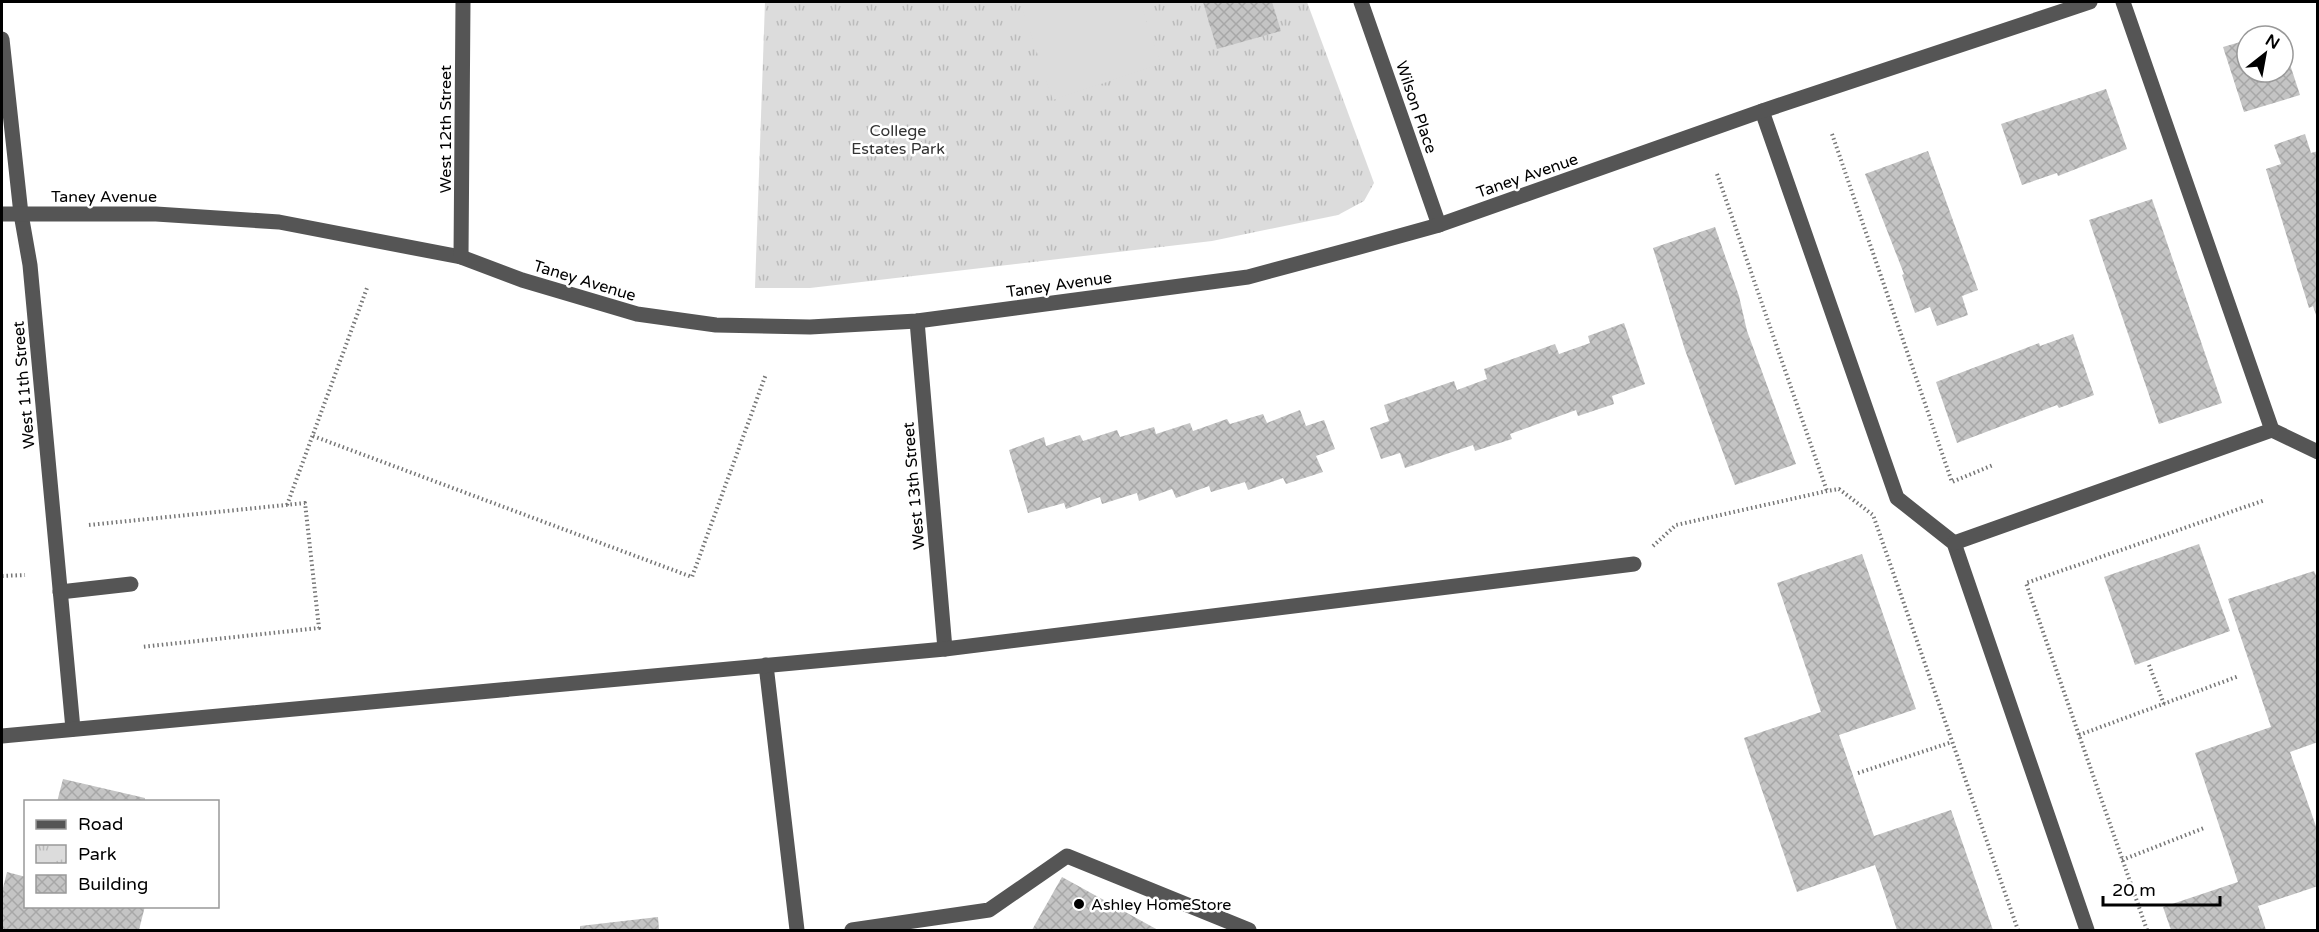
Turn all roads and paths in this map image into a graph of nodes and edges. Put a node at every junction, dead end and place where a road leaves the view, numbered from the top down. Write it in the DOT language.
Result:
graph roads {
  1 [pos="463,2"];
  2 [pos="1361,2"];
  3 [pos="2090,2"];
  4 [pos="2123,2"];
  5 [pos="2,39"];
  6 [pos="1762,111"];
  7 [pos="1832,134"];
  8 [pos="1717,174"];
  9 [pos="2,214"];
  10 [pos="21,214"];
  11 [pos="1438,225"];
  12 [pos="461,257"];
  13 [pos="367,288"];
  14 [pos="917,321"];
  15 [pos="766,374"];
  16 [pos="2272,430"];
  17 [pos="313,436"];
  18 [pos="2318,452"];
  19 [pos="1993,465"];
  20 [pos="1827,491"];
  21 [pos="2265,500"];
  22 [pos="287,505"];
  23 [pos="89,525"];
  24 [pos="1954,543"];
  25 [pos="1634,564"];
  26 [pos="25,575"];
  27 [pos="2,576"];
  28 [pos="131,584"];
  29 [pos="60,592"];
  30 [pos="141,647"];
  31 [pos="945,649"];
  32 [pos="766,665"];
  33 [pos="2149,665"];
  34 [pos="2239,676"];
  35 [pos="2164,704"];
  36 [pos="74,729"];
  37 [pos="2079,735"];
  38 [pos="2,736"];
  39 [pos="1952,742"];
  40 [pos="1858,773"];
  41 [pos="2205,828"];
  42 [pos="2122,860"];
  43 [pos="796,930"];
  44 [pos="852,930"];
  45 [pos="1249,930"];
  46 [pos="2018,930"];
  47 [pos="2087,930"];
  48 [pos="2147,930"];
  1 -- 12 [label="street, West 12th Street"];
  2 -- 11 [label="street, Wilson Place"];
  3 -- 6 [label="street, Taney Avenue"];
  4 -- 16 [label="street"];
  5 -- 10 [label="street, West 11th Street"];
  6 -- 11 [label="street, Taney Avenue"];
  6 -- 24 [label="street"];
  7 -- 19 [label="path"];
  8 -- 20 [label="path"];
  9 -- 10 [label="street, Taney Avenue"];
  10 -- 12 [label="street, Taney Avenue"];
  10 -- 29 [label="street, West 11th Street"];
  11 -- 14 [label="street, Taney Avenue"];
  12 -- 14 [label="street, Taney Avenue"];
  13 -- 17 [label="path"];
  14 -- 31 [label="street, West 13th Street"];
  15 -- 17 [label="path"];
  16 -- 18 [label="street"];
  16 -- 24 [label="street"];
  17 -- 22 [label="path"];
  20 -- 25 [label="path"];
  20 -- 39 [label="path"];
  21 -- 37 [label="path"];
  22 -- 23 [label="path"];
  22 -- 30 [label="path"];
  24 -- 47 [label="street"];
  25 -- 31 [label="street"];
  26 -- 27 [label="path"];
  28 -- 29 [label="street"];
  29 -- 36 [label="street, West 11th Street"];
  31 -- 32 [label="street"];
  32 -- 36 [label="street"];
  32 -- 43 [label="street"];
  33 -- 35 [label="path"];
  34 -- 35 [label="path"];
  35 -- 37 [label="path"];
  36 -- 38 [label="street"];
  37 -- 42 [label="path"];
  39 -- 40 [label="path"];
  39 -- 46 [label="path"];
  41 -- 42 [label="path"];
  42 -- 48 [label="path"];
  44 -- 45 [label="street"];
}
